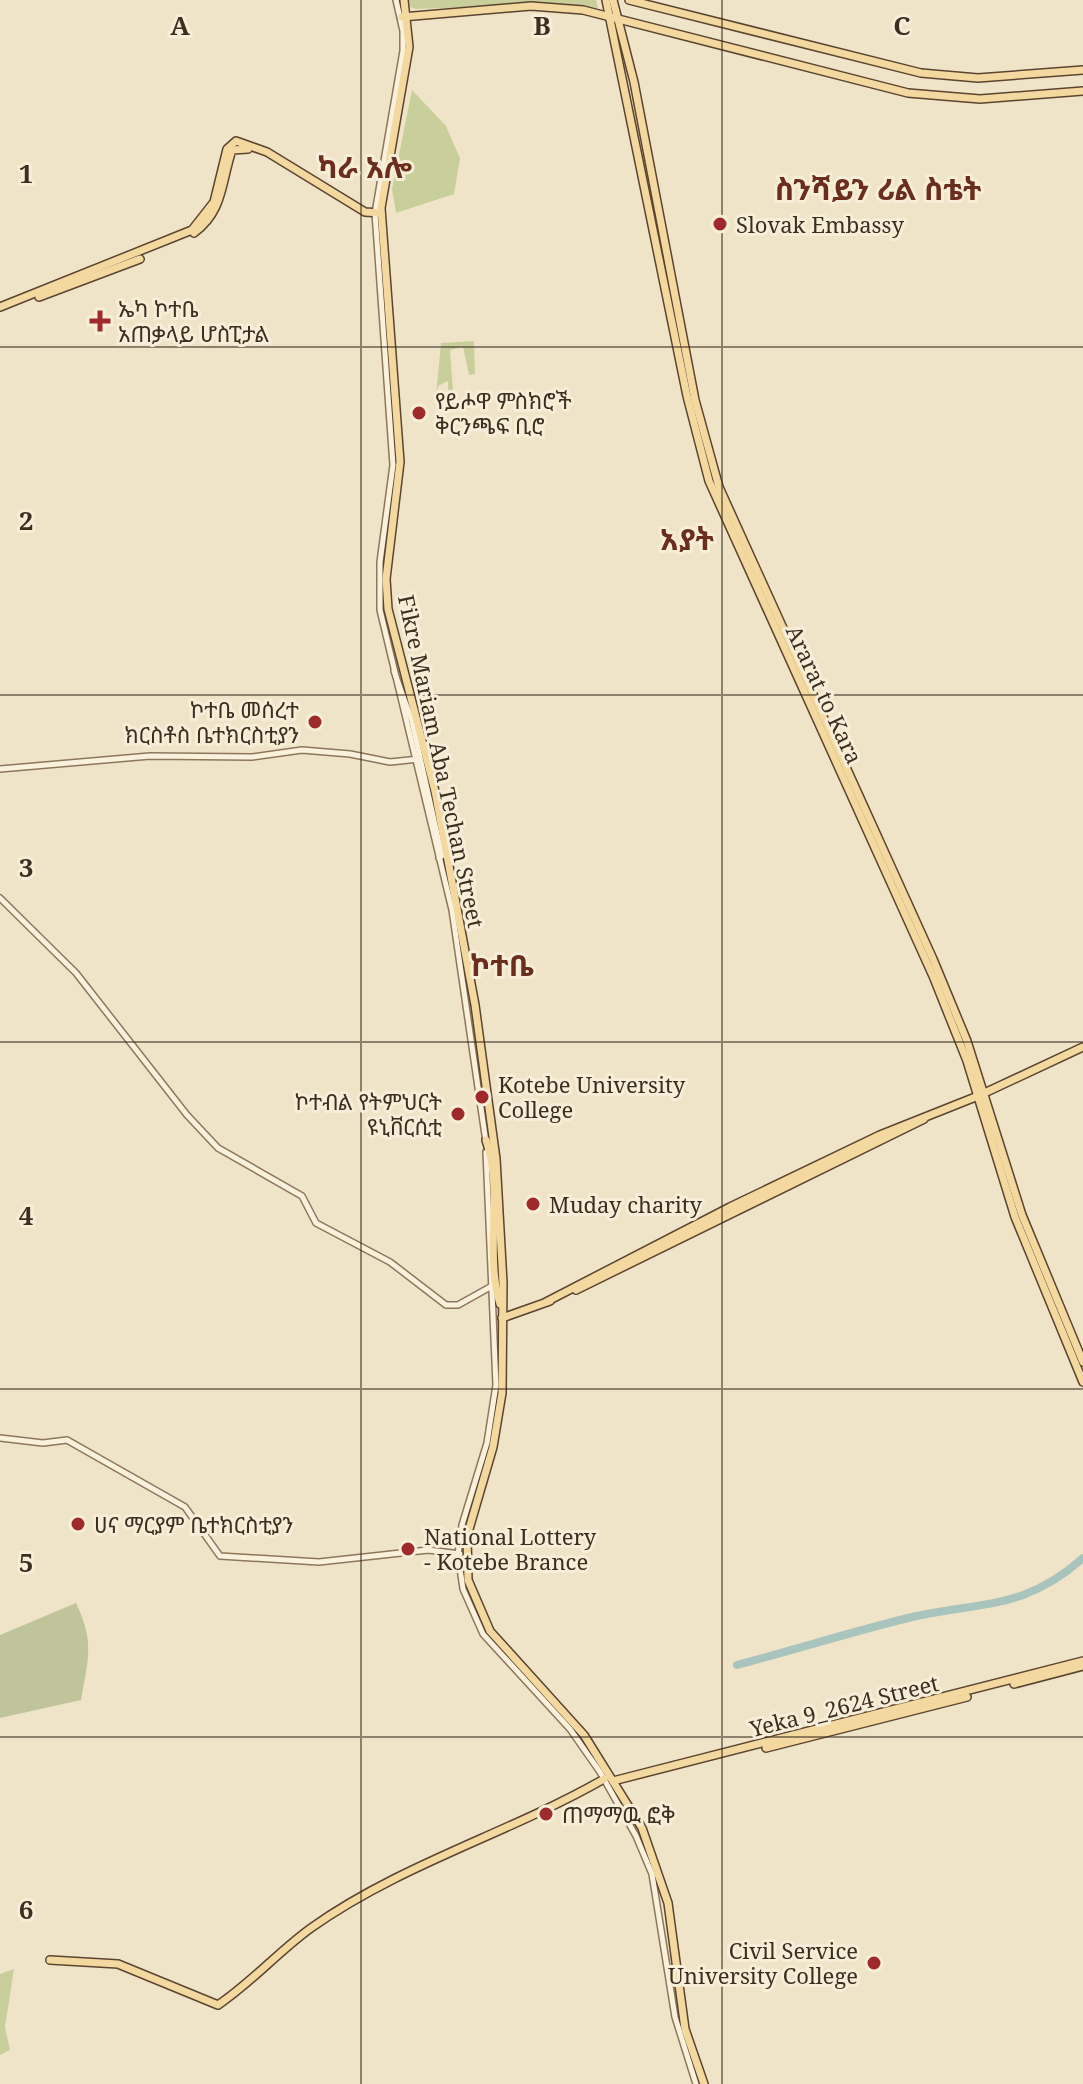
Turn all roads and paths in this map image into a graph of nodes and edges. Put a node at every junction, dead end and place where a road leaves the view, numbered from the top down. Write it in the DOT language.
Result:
graph roads {
  1 [pos="396,0"];
  2 [pos="404,0"];
  3 [pos="606,0"];
  4 [pos="613,0"];
  5 [pos="629,0"];
  6 [pos="405,16"];
  7 [pos="614,17"];
  8 [pos="634,22"];
  9 [pos="622,33"];
  10 [pos="1083,70"];
  11 [pos="1083,91"];
  12 [pos="651,193"];
  13 [pos="378,216"];
  14 [pos="0,310"];
  15 [pos="417,760"];
  16 [pos="0,769"];
  17 [pos="440,857"];
  18 [pos="449,864"];
  19 [pos="0,898"];
  20 [pos="1083,1047"];
  21 [pos="981,1095"];
  22 [pos="486,1140"];
  23 [pos="1035,1258"];
  24 [pos="492,1286"];
  25 [pos="482,1294"];
  26 [pos="493,1296"];
  27 [pos="502,1315"];
  28 [pos="1083,1362"];
  29 [pos="1083,1382"];
  30 [pos="0,1438"];
  31 [pos="461,1554"];
  32 [pos="1083,1664"];
  33 [pos="604,1779"];
  34 [pos="613,1781"];
  35 [pos="627,1781"];
  36 [pos="618,1789"];
  37 [pos="50,1960"];
  38 [pos="696,2084"];
  39 [pos="704,2084"];
  1 -- 6 [label="street"];
  2 -- 6 [label="main road, Fikre Mariam Aba Techan Street"];
  3 -- 7 [label="main road, Ararat to Kara"];
  4 -- 7 [label="main road, Ararat to Kara"];
  5 -- 10 [label="main road"];
  6 -- 7 [label="main road"];
  6 -- 13 [label="main road, Fikre Mariam Aba Techan Street"];
  7 -- 8 [label="main road"];
  7 -- 9 [label="main road, Ararat to Kara"];
  7 -- 12 [label="main road, Ararat to Kara"];
  8 -- 9 [label="main road"];
  8 -- 11 [label="main road"];
  9 -- 12 [label="main road, Ararat to Kara"];
  12 -- 21 [label="main road, Ararat to Kara"];
  13 -- 14 [label="main road"];
  13 -- 15 [label="street"];
  13 -- 18 [label="main road, Fikre Mariam Aba Techan Street"];
  15 -- 16 [label="street"];
  15 -- 17 [label="street"];
  17 -- 18 [label="main road"];
  17 -- 22 [label="street"];
  18 -- 27 [label="main road, Fikre Mariam Aba Techan Street"];
  19 -- 25 [label="street"];
  20 -- 21 [label="main road"];
  21 -- 23 [label="main road, Ararat to Kara"];
  21 -- 27 [label="main road"];
  22 -- 24 [label="street"];
  22 -- 27 [label="main road"];
  23 -- 28 [label="main road, Ararat to Kara"];
  23 -- 29 [label="main road, Ararat to Kara"];
  24 -- 25 [label="street"];
  24 -- 26 [label="street"];
  25 -- 26 [label="street"];
  26 -- 31 [label="street"];
  27 -- 31 [label="main road, Fikre Mariam Aba Techan Street"];
  30 -- 31 [label="street"];
  31 -- 33 [label="street"];
  31 -- 34 [label="main road, Fikre Mariam Aba Techan Street"];
  32 -- 35 [label="main road, Yeka 9_2624 Street"];
  33 -- 37 [label="main road"];
  33 -- 38 [label="street"];
  34 -- 35 [label="main road, Yeka 9_2624 Street"];
  34 -- 36 [label="main road, Fikre Mariam Aba Techan Street"];
  35 -- 36 [label="main road, Yeka 9_2624 Street"];
  36 -- 39 [label="main road, Fikre Mariam Aba Techan Street"];
}
